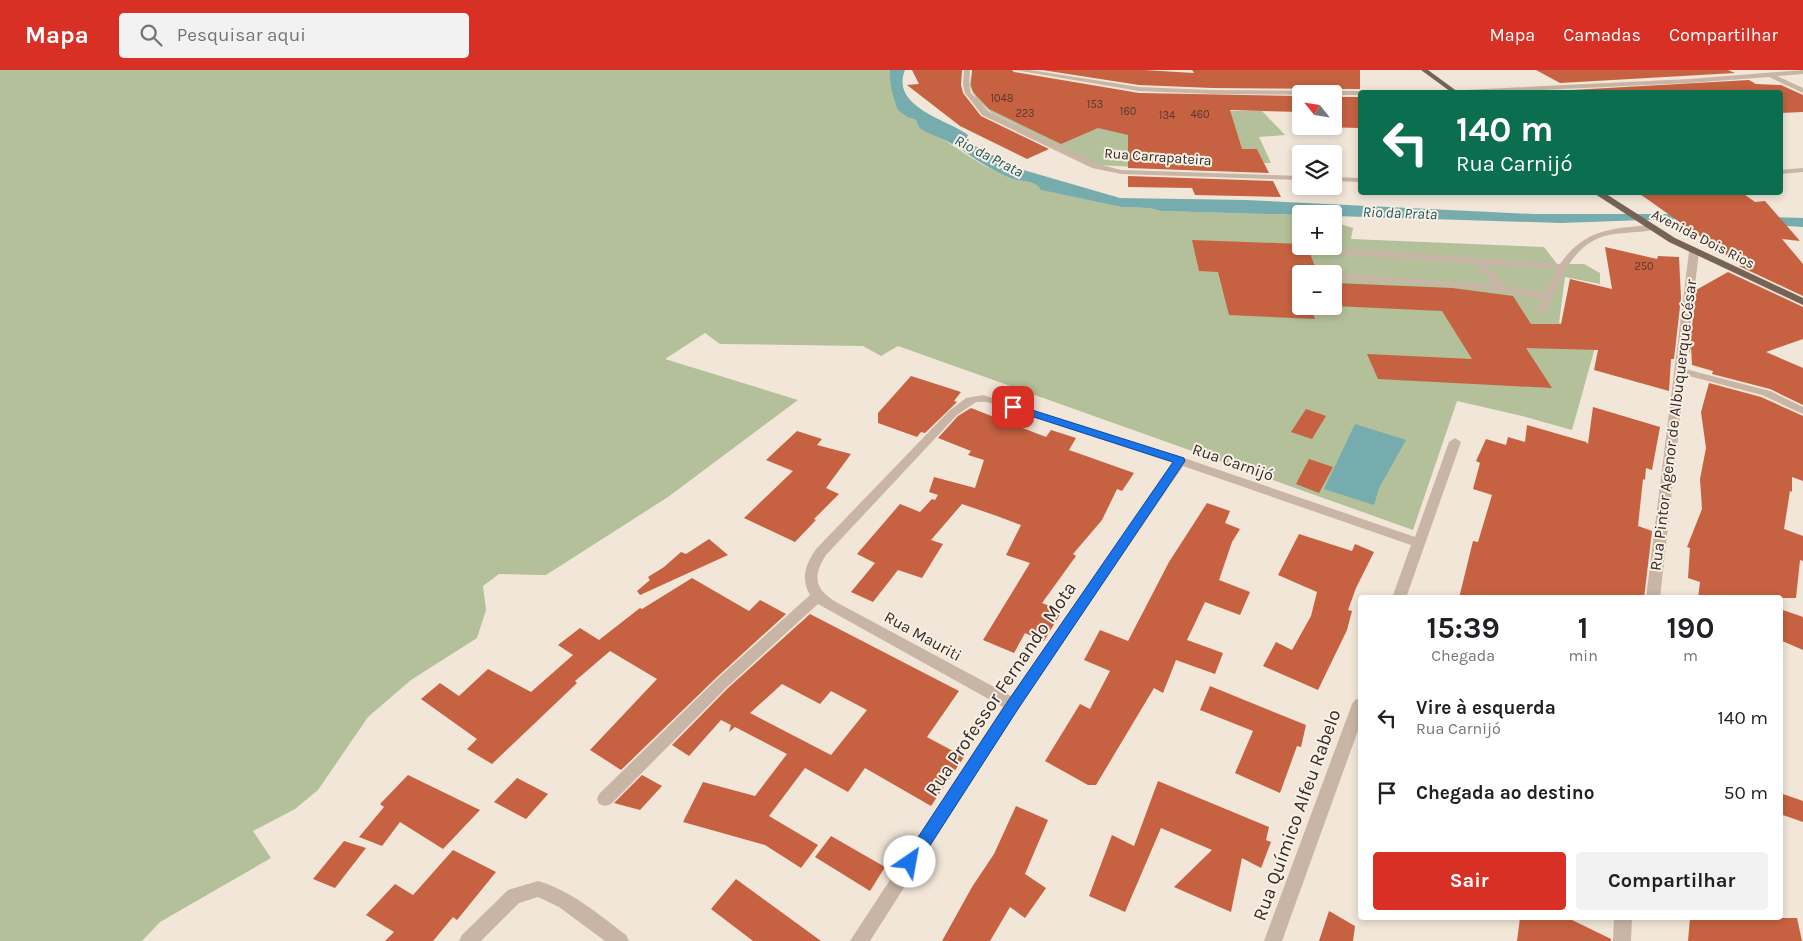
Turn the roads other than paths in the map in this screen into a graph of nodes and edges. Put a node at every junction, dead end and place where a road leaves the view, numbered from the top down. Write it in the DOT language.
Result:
graph roads {
  1 [pos="967,70"];
  2 [pos="1017,70"];
  3 [pos="1424,70"];
  4 [pos="1760,70"];
  5 [pos="1803,72"];
  6 [pos="1770,75"];
  7 [pos="1452,90"];
  8 [pos="1501,90"];
  9 [pos="1803,91"];
  10 [pos="1358,92"];
  11 [pos="1803,170"];
  12 [pos="1783,172"];
  13 [pos="1292,178"];
  14 [pos="1342,179"];
  15 [pos="1358,180"];
  16 [pos="1600,195"];
  17 [pos="1645,225"];
  18 [pos="1342,252"];
  19 [pos="1694,252"];
  20 [pos="1479,262"];
  21 [pos="1562,267"];
  22 [pos="1342,277"];
  23 [pos="1501,287"];
  24 [pos="1548,297"];
  25 [pos="1803,302"];
  26 [pos="1542,310"];
  27 [pos="1680,371"];
  28 [pos="1803,411"];
  29 [pos="1455,442"];
  30 [pos="1180,461"];
  31 [pos="1419,543"];
  32 [pos="1400,595"];
  33 [pos="1653,595"];
  34 [pos="817,596"];
  35 [pos="1013,705"];
  36 [pos="1358,709"];
  37 [pos="605,799"];
  38 [pos="1623,920"];
  39 [pos="468,941"];
  40 [pos="620,941"];
  41 [pos="859,941"];
  42 [pos="1273,941"];
  43 [pos="1622,941"];
  1 -- 13 [label="street, Rua Carrapateira"];
  2 -- 10 [label="street"];
  3 -- 7 [label="main road"];
  4 -- 6 [label="street"];
  5 -- 6 [label="street"];
  6 -- 8 [label="street"];
  6 -- 9 [label="street"];
  11 -- 12 [label="street"];
  14 -- 15 [label="street"];
  16 -- 17 [label="main road, Avenida Dois Rios"];
  17 -- 19 [label="main road, Avenida Dois Rios"];
  17 -- 21 [label="street"];
  18 -- 20 [label="street"];
  19 -- 25 [label="main road, Avenida Dois Rios"];
  19 -- 27 [label="street, Rua Pintor Agenor de Albuquerque César"];
  20 -- 21 [label="street"];
  20 -- 23 [label="street"];
  21 -- 24 [label="street"];
  22 -- 23 [label="street"];
  23 -- 24 [label="street"];
  24 -- 26 [label="street"];
  27 -- 28 [label="street"];
  27 -- 33 [label="street, Rua Pintor Agenor de Albuquerque César"];
  29 -- 31 [label="street"];
  30 -- 31 [label="street, Rua Carnijó"];
  30 -- 34 [label="street, Rua Carnijó"];
  30 -- 35 [label="street, Rua Professor Fernando Mota"];
  31 -- 32 [label="street"];
  34 -- 35 [label="street, Rua Mauriti"];
  34 -- 37 [label="street"];
  35 -- 41 [label="street, Rua Professor Fernando Mota"];
  36 -- 42 [label="street, Rua Químico Alfeu Rabelo"];
  38 -- 43 [label="street"];
  39 -- 40 [label="street"];
}
